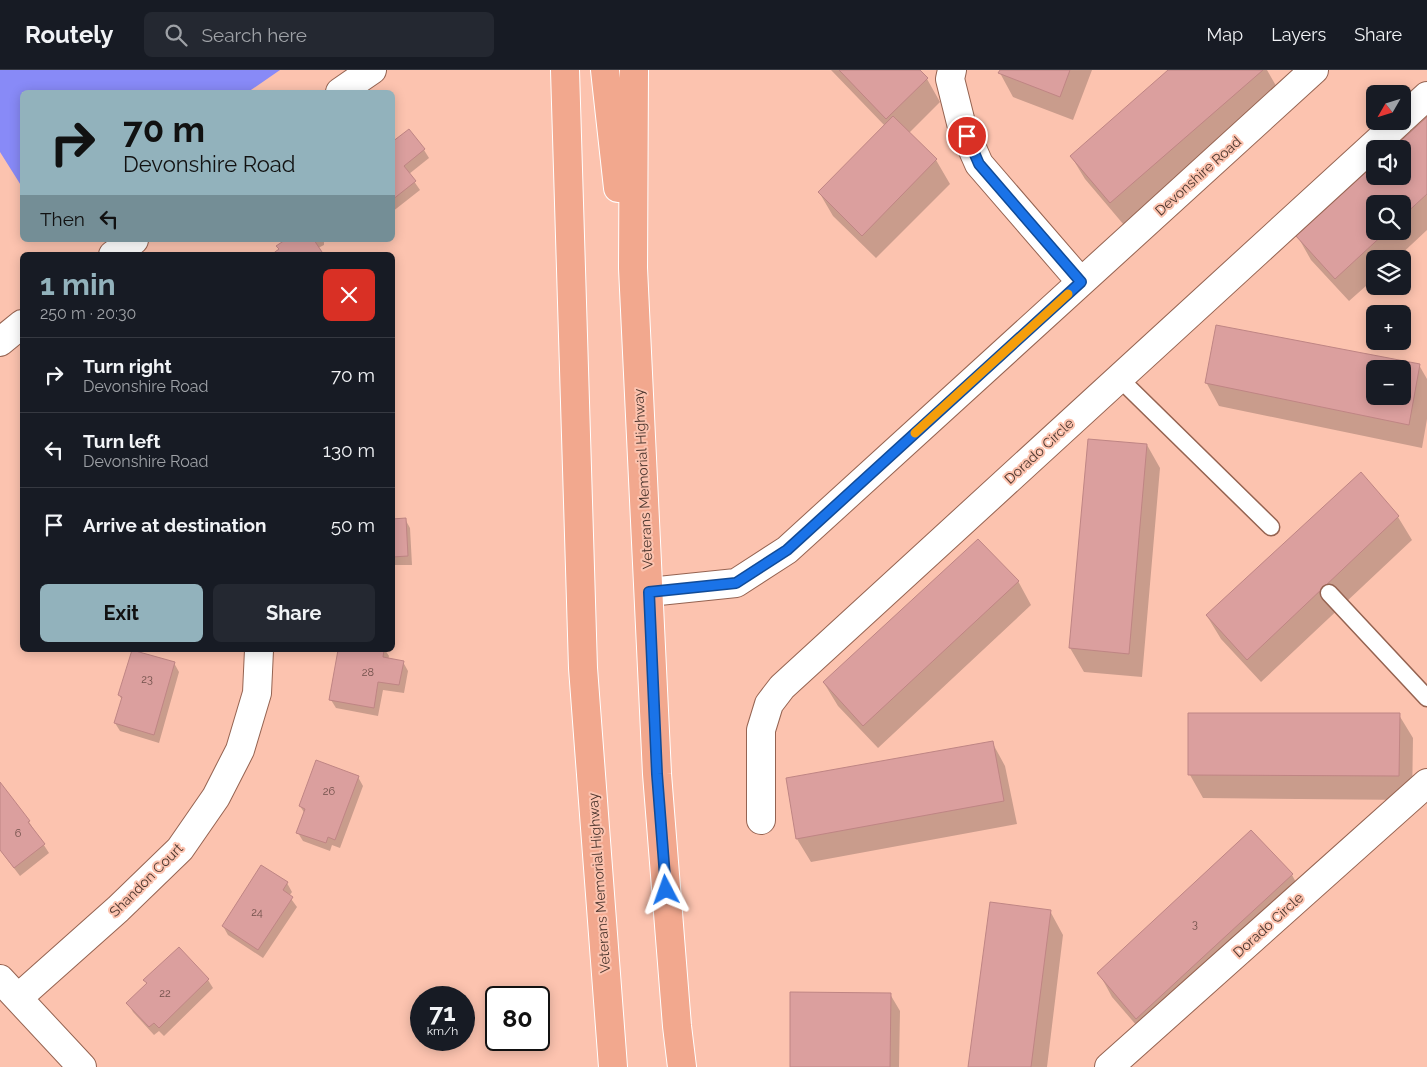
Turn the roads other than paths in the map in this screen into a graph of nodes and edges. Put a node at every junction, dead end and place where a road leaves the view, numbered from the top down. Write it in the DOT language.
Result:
graph roads {
  1 [pos="372,70"];
  2 [pos="565,70"];
  3 [pos="605,70"];
  4 [pos="634,70"];
  5 [pos="952,70"];
  6 [pos="1314,70"];
  7 [pos="343,90"];
  8 [pos="1427,96"];
  9 [pos="1411,111"];
  10 [pos="1390,130"];
  11 [pos="131,242"];
  12 [pos="117,252"];
  13 [pos="1081,282"];
  14 [pos="20,326"];
  15 [pos="0,342"];
  16 [pos="637,361"];
  17 [pos="1119,378"];
  18 [pos="1270,527"];
  19 [pos="649,592"];
  20 [pos="1329,593"];
  21 [pos="259,652"];
  22 [pos="1427,698"];
  23 [pos="1427,783"];
  24 [pos="761,820"];
  25 [pos="9,988"];
  26 [pos="82,1067"];
  27 [pos="613,1067"];
  28 [pos="682,1067"];
  29 [pos="1109,1067"];
  1 -- 7 [label="street"];
  2 -- 27 [label="highway, Veterans Memorial Highway"];
  3 -- 16 [label="highway"];
  4 -- 16 [label="highway, Veterans Memorial Highway"];
  5 -- 13 [label="street"];
  6 -- 13 [label="street, Devonshire Road"];
  8 -- 9 [label="street"];
  10 -- 17 [label="street, Dorado Circle"];
  11 -- 12 [label="street"];
  13 -- 19 [label="street, Devonshire Road"];
  14 -- 15 [label="street"];
  16 -- 19 [label="highway, Veterans Memorial Highway"];
  17 -- 18 [label="lane"];
  17 -- 24 [label="street, Dorado Circle"];
  19 -- 28 [label="highway, Veterans Memorial Highway"];
  20 -- 22 [label="lane"];
  21 -- 25 [label="street, Shandon Court"];
  23 -- 29 [label="street, Dorado Circle"];
  25 -- 26 [label="street"];
}
